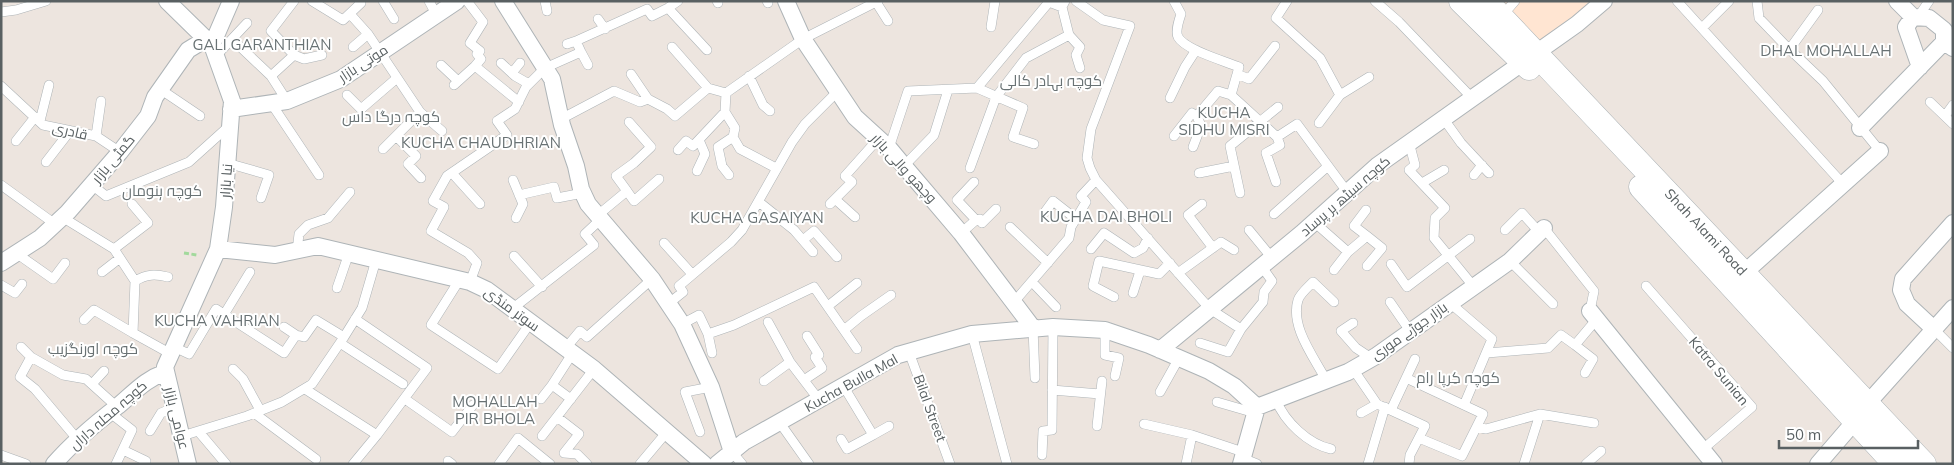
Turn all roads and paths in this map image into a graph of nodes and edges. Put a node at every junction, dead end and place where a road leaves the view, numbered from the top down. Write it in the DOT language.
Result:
graph roads {
  1 [pos="46,1"];
  2 [pos="166,1"];
  3 [pos="231,1"];
  4 [pos="294,1"];
  5 [pos="312,1"];
  6 [pos="383,1"];
  7 [pos="457,1"];
  8 [pos="467,1"];
  9 [pos="503,1"];
  10 [pos="545,1"];
  11 [pos="678,1"];
  12 [pos="786,1"];
  13 [pos="995,1"];
  14 [pos="1076,1"];
  15 [pos="1174,1"];
  16 [pos="1287,1"];
  17 [pos="1375,1"];
  18 [pos="1461,1"];
  19 [pos="1604,1"];
  20 [pos="1677,1"];
  21 [pos="1729,1"];
  22 [pos="1758,1"];
  23 [pos="1898,1"];
  24 [pos="1928,1"];
  25 [pos="362,2"];
  26 [pos="877,2"];
  27 [pos="1064,4"];
  28 [pos="1086,4"];
  29 [pos="645,5"];
  30 [pos="1043,5"];
  31 [pos="1501,6"];
  32 [pos="432,8"];
  33 [pos="668,8"];
  34 [pos="1818,10"];
  35 [pos="547,11"];
  36 [pos="1,12"];
  37 [pos="350,14"];
  38 [pos="1916,17"];
  39 [pos="394,19"];
  40 [pos="598,19"];
  41 [pos="888,21"];
  42 [pos="247,23"];
  43 [pos="991,27"];
  44 [pos="1702,28"];
  45 [pos="604,29"];
  46 [pos="368,34"];
  47 [pos="1069,35"];
  48 [pos="232,39"];
  49 [pos="803,39"];
  50 [pos="576,41"];
  51 [pos="567,44"];
  52 [pos="1948,45"];
  53 [pos="1275,46"];
  54 [pos="211,47"];
  55 [pos="353,47"];
  56 [pos="672,47"];
  57 [pos="708,50"];
  58 [pos="1196,50"];
  59 [pos="1790,50"];
  60 [pos="380,52"];
  61 [pos="581,52"];
  62 [pos="294,55"];
  63 [pos="322,55"];
  64 [pos="1530,58"];
  65 [pos="501,62"];
  66 [pos="520,63"];
  67 [pos="441,65"];
  68 [pos="475,66"];
  69 [pos="588,66"];
  70 [pos="1920,67"];
  71 [pos="545,68"];
  72 [pos="1080,68"];
  73 [pos="512,73"];
  74 [pos="632,74"];
  75 [pos="1237,74"];
  76 [pos="271,76"];
  77 [pos="749,76"];
  78 [pos="1369,77"];
  79 [pos="397,78"];
  80 [pos="529,84"];
  81 [pos="48,85"];
  82 [pos="1,86"];
  83 [pos="708,88"];
  84 [pos="977,88"];
  85 [pos="160,89"];
  86 [pos="948,90"];
  87 [pos="837,92"];
  88 [pos="726,93"];
  89 [pos="347,95"];
  90 [pos="1231,95"];
  91 [pos="1340,95"];
  92 [pos="996,97"];
  93 [pos="1170,98"];
  94 [pos="648,99"];
  95 [pos="1473,99"];
  96 [pos="101,101"];
  97 [pos="279,102"];
  98 [pos="519,102"];
  99 [pos="1930,102"];
  100 [pos="1953,105"];
  101 [pos="1278,107"];
  102 [pos="231,109"];
  103 [pos="770,111"];
  104 [pos="420,112"];
  105 [pos="726,112"];
  106 [pos="200,116"];
  107 [pos="1197,116"];
  108 [pos="1945,116"];
  109 [pos="1443,118"];
  110 [pos="38,119"];
  111 [pos="561,119"];
  112 [pos="1260,121"];
  113 [pos="629,122"];
  114 [pos="1319,123"];
  115 [pos="1953,124"];
  116 [pos="230,126"];
  117 [pos="1860,128"];
  118 [pos="70,131"];
  119 [pos="442,131"];
  120 [pos="96,136"];
  121 [pos="396,136"];
  122 [pos="1174,136"];
  123 [pos="1277,136"];
  124 [pos="733,137"];
  125 [pos="699,140"];
  126 [pos="16,141"];
  127 [pos="1409,142"];
  128 [pos="884,143"];
  129 [pos="1034,144"];
  130 [pos="1193,147"];
  131 [pos="383,149"];
  132 [pos="678,150"];
  133 [pos="1880,151"];
  134 [pos="120,152"];
  135 [pos="46,162"];
  136 [pos="227,163"];
  137 [pos="1482,165"];
  138 [pos="904,166"];
  139 [pos="1234,166"];
  140 [pos="1328,166"];
  141 [pos="776,168"];
  142 [pos="970,168"];
  143 [pos="1444,170"];
  144 [pos="697,171"];
  145 [pos="452,173"];
  146 [pos="1199,173"];
  147 [pos="1489,173"];
  148 [pos="318,175"];
  149 [pos="729,175"];
  150 [pos="1474,175"];
  151 [pos="421,178"];
  152 [pos="659,179"];
  153 [pos="514,180"];
  154 [pos="1096,180"];
  155 [pos="974,182"];
  156 [pos="1276,182"];
  157 [pos="1422,183"];
  158 [pos="1843,184"];
  159 [pos="1,185"];
  160 [pos="92,185"];
  161 [pos="627,191"];
  162 [pos="350,192"];
  163 [pos="583,193"];
  164 [pos="1240,193"];
  165 [pos="1348,193"];
  166 [pos="519,195"];
  167 [pos="261,198"];
  168 [pos="759,202"];
  169 [pos="132,204"];
  170 [pos="480,204"];
  171 [pos="1202,204"];
  172 [pos="996,209"];
  173 [pos="1366,210"];
  174 [pos="1044,212"];
  175 [pos="1274,214"];
  176 [pos="599,217"];
  177 [pos="855,217"];
  178 [pos="516,218"];
  179 [pos="1076,219"];
  180 [pos="976,220"];
  181 [pos="58,221"];
  182 [pos="1314,222"];
  183 [pos="1953,223"];
  184 [pos="1010,227"];
  185 [pos="1249,230"];
  186 [pos="1505,230"];
  187 [pos="1542,230"];
  188 [pos="961,233"];
  189 [pos="1366,236"];
  190 [pos="1148,238"];
  191 [pos="1470,238"];
  192 [pos="803,240"];
  193 [pos="664,243"];
  194 [pos="1212,248"];
  195 [pos="114,249"];
  196 [pos="218,249"];
  197 [pos="1091,249"];
  198 [pos="1234,250"];
  199 [pos="297,251"];
  200 [pos="813,252"];
  201 [pos="1348,252"];
  202 [pos="16,253"];
  203 [pos="349,253"];
  204 [pos="514,256"];
  205 [pos="1448,256"];
  206 [pos="837,257"];
  207 [pos="120,258"];
  208 [pos="376,260"];
  209 [pos="1510,261"];
  210 [pos="1267,262"];
  211 [pos="1,263"];
  212 [pos="65,263"];
  213 [pos="1048,263"];
  214 [pos="1170,263"];
  215 [pos="1391,264"];
  216 [pos="1367,266"];
  217 [pos="1334,270"];
  218 [pos="1140,271"];
  219 [pos="102,272"];
  220 [pos="250,272"];
  221 [pos="1178,273"];
  222 [pos="1744,273"];
  223 [pos="692,274"];
  224 [pos="168,277"];
  225 [pos="652,279"];
  226 [pos="135,281"];
  227 [pos="465,281"];
  228 [pos="1032,282"];
  229 [pos="857,283"];
  230 [pos="22,284"];
  231 [pos="1,285"];
  232 [pos="1646,286"];
  233 [pos="542,287"];
  234 [pos="1474,287"];
  235 [pos="337,288"];
  236 [pos="1133,293"];
  237 [pos="891,295"];
  238 [pos="1114,297"];
  239 [pos="1014,302"];
  240 [pos="1334,302"];
  241 [pos="1390,302"];
  242 [pos="1450,303"];
  243 [pos="668,304"];
  244 [pos="1553,304"];
  245 [pos="828,306"];
  246 [pos="1056,307"];
  247 [pos="1953,308"];
  248 [pos="512,309"];
  249 [pos="1210,309"];
  250 [pos="225,313"];
  251 [pos="1593,316"];
  252 [pos="355,319"];
  253 [pos="84,320"];
  254 [pos="530,322"];
  255 [pos="768,322"];
  256 [pos="1353,323"];
  257 [pos="682,324"];
  258 [pos="284,327"];
  259 [pos="1053,327"];
  260 [pos="1034,328"];
  261 [pos="1241,329"];
  262 [pos="844,330"];
  263 [pos="1105,330"];
  264 [pos="1935,330"];
  265 [pos="1410,331"];
  266 [pos="133,333"];
  267 [pos="708,334"];
  268 [pos="972,334"];
  269 [pos="296,335"];
  270 [pos="807,336"];
  271 [pos="342,340"];
  272 [pos="1200,343"];
  273 [pos="1575,345"];
  274 [pos="22,348"];
  275 [pos="1953,348"];
  276 [pos="858,349"];
  277 [pos="1160,350"];
  278 [pos="173,351"];
  279 [pos="569,351"];
  280 [pos="909,352"];
  281 [pos="712,353"];
  282 [pos="1487,353"];
  283 [pos="31,357"];
  284 [pos="1179,358"];
  285 [pos="1371,358"];
  286 [pos="1415,358"];
  287 [pos="790,362"];
  288 [pos="594,369"];
  289 [pos="1353,369"];
  290 [pos="233,370"];
  291 [pos="104,371"];
  292 [pos="166,372"];
  293 [pos="1585,373"];
  294 [pos="1115,376"];
  295 [pos="1034,378"];
  296 [pos="1406,378"];
  297 [pos="804,380"];
  298 [pos="1326,380"];
  299 [pos="764,381"];
  300 [pos="1102,381"];
  301 [pos="92,384"];
  302 [pos="403,384"];
  303 [pos="552,385"];
  304 [pos="844,386"];
  305 [pos="711,388"];
  306 [pos="305,389"];
  307 [pos="1052,390"];
  308 [pos="1160,392"];
  309 [pos="1100,394"];
  310 [pos="405,399"];
  311 [pos="541,399"];
  312 [pos="571,399"];
  313 [pos="819,400"];
  314 [pos="1276,400"];
  315 [pos="1217,402"];
  316 [pos="473,405"];
  317 [pos="1464,405"];
  318 [pos="175,407"];
  319 [pos="1384,407"];
  320 [pos="113,409"];
  321 [pos="1256,410"];
  322 [pos="257,412"];
  323 [pos="1361,413"];
  324 [pos="1861,413"];
  325 [pos="1540,414"];
  326 [pos="557,417"];
  327 [pos="780,423"];
  328 [pos="1594,423"];
  329 [pos="1144,424"];
  330 [pos="889,426"];
  331 [pos="1097,426"];
  332 [pos="1477,428"];
  333 [pos="150,431"];
  334 [pos="199,432"];
  335 [pos="700,432"];
  336 [pos="666,433"];
  337 [pos="377,435"];
  338 [pos="873,435"];
  339 [pos="1192,435"];
  340 [pos="182,436"];
  341 [pos="542,436"];
  342 [pos="1419,438"];
  343 [pos="841,439"];
  344 [pos="78,440"];
  345 [pos="1332,449"];
  346 [pos="123,450"];
  347 [pos="1702,450"];
  348 [pos="1601,451"];
  349 [pos="564,452"];
  350 [pos="1,455"];
  351 [pos="1042,455"];
  352 [pos="737,458"];
  353 [pos="316,459"];
  354 [pos="1246,459"];
  355 [pos="146,461"];
  356 [pos="697,462"];
  357 [pos="26,464"];
  358 [pos="54,464"];
  359 [pos="116,464"];
  360 [pos="188,464"];
  361 [pos="226,464"];
  362 [pos="353,464"];
  363 [pos="499,464"];
  364 [pos="550,464"];
  365 [pos="555,464"];
  366 [pos="588,464"];
  367 [pos="640,464"];
  368 [pos="717,464"];
  369 [pos="809,464"];
  370 [pos="950,464"];
  371 [pos="1007,464"];
  372 [pos="1186,464"];
  373 [pos="1368,464"];
  374 [pos="1409,464"];
  375 [pos="1524,464"];
  376 [pos="1586,464"];
  377 [pos="1714,464"];
  378 [pos="1818,464"];
  379 [pos="1895,464"];
  380 [pos="1924,464"];
  1 -- 36 [label="lane"];
  2 -- 54 [label="street, نیا بازار"];
  3 -- 54 [label="street"];
  4 -- 62 [label="lane"];
  5 -- 37 [label="lane"];
  6 -- 39 [label="lane"];
  7 -- 32 [label="street, موتی بازار"];
  8 -- 68 [label="lane"];
  9 -- 71 [label="street"];
  10 -- 35 [label="lane"];
  11 -- 33 [label="lane"];
  12 -- 49 [label="street, وچھو والی بازار"];
  13 -- 43 [label="lane"];
  14 -- 28 [label="lane"];
  15 -- 58 [label="lane"];
  16 -- 91 [label="lane"];
  17 -- 95 [label="lane"];
  18 -- 64 [label="street, Shah Alami Road"];
  19 -- 64 [label="street, کوچہ سیٹھ ہر پرساد"];
  20 -- 44 [label="lane"];
  21 -- 44 [label="lane"];
  22 -- 59 [label="lane"];
  23 -- 38 [label="street"];
  24 -- 38 [label="lane"];
  25 -- 37 [label="lane"];
  26 -- 41 [label="lane"];
  26 -- 49 [label="lane"];
  27 -- 30 [label="lane"];
  27 -- 47 [label="lane"];
  28 -- 154 [label="lane"];
  29 -- 33 [label="lane"];
  29 -- 45 [label="lane"];
  30 -- 84 [label="lane"];
  31 -- 64 [label="street, Shah Alami Road"];
  32 -- 60 [label="street, موتی بازار"];
  33 -- 57 [label="lane"];
  34 -- 59 [label="lane"];
  37 -- 46 [label="lane"];
  38 -- 52 [label="street"];
  38 -- 70 [label="street"];
  40 -- 45 [label="lane"];
  42 -- 48 [label="lane"];
  44 -- 158 [label="lane"];
  45 -- 50 [label="lane"];
  46 -- 55 [label="lane"];
  46 -- 60 [label="lane"];
  47 -- 72 [label="lane"];
  47 -- 92 [label="lane"];
  48 -- 54 [label="lane"];
  48 -- 76 [label="lane"];
  49 -- 77 [label="lane"];
  49 -- 87 [label="street, وچھو والی بازار"];
  50 -- 51 [label="lane"];
  50 -- 61 [label="lane"];
  52 -- 70 [label="street"];
  53 -- 75 [label="lane"];
  54 -- 85 [label="street, گمٹی بازار"];
  54 -- 102 [label="street, نیا بازار"];
  56 -- 83 [label="lane"];
  58 -- 75 [label="lane"];
  58 -- 93 [label="lane"];
  59 -- 117 [label="lane"];
  60 -- 79 [label="lane"];
  60 -- 97 [label="street, موتی بازار"];
  61 -- 69 [label="lane"];
  61 -- 71 [label="lane"];
  62 -- 63 [label="lane"];
  62 -- 76 [label="lane"];
  64 -- 95 [label="street, کوچہ سیٹھ ہر پرساد"];
  64 -- 222 [label="street, Shah Alami Road"];
  64 -- 324 [label="street, Shah Alami Road"];
  65 -- 73 [label="lane"];
  66 -- 73 [label="lane"];
  67 -- 68 [label="lane"];
  68 -- 98 [label="lane"];
  70 -- 117 [label="street"];
  71 -- 80 [label="lane"];
  71 -- 111 [label="street"];
  73 -- 80 [label="lane"];
  74 -- 94 [label="lane"];
  75 -- 90 [label="lane"];
  76 -- 97 [label="lane"];
  77 -- 88 [label="lane"];
  77 -- 103 [label="lane"];
  78 -- 91 [label="lane"];
  79 -- 89 [label="lane"];
  79 -- 104 [label="lane"];
  80 -- 98 [label="lane"];
  81 -- 110 [label="lane"];
  82 -- 110 [label="lane, قادری"];
  83 -- 88 [label="lane"];
  83 -- 94 [label="lane"];
  84 -- 86 [label="lane"];
  84 -- 92 [label="lane"];
  85 -- 106 [label="lane"];
  85 -- 134 [label="street, گمٹی بازار"];
  86 -- 128 [label="lane"];
  86 -- 138 [label="lane"];
  87 -- 128 [label="street, وچھو والی بازار"];
  87 -- 141 [label="lane"];
  88 -- 105 [label="lane"];
  90 -- 107 [label="lane"];
  90 -- 112 [label="lane"];
  91 -- 114 [label="lane"];
  92 -- 129 [label="lane"];
  92 -- 142 [label="lane"];
  94 -- 111 [label="lane"];
  95 -- 109 [label="street, کوچہ سیٹھ ہر پرساد"];
  96 -- 120 [label="lane"];
  97 -- 102 [label="street, موتی بازار"];
  97 -- 148 [label="lane"];
  98 -- 145 [label="lane"];
  99 -- 108 [label="lane"];
  100 -- 108 [label="lane"];
  101 -- 112 [label="lane"];
  102 -- 116 [label="street, نیا بازار"];
  104 -- 119 [label="lane"];
  104 -- 121 [label="lane"];
  105 -- 124 [label="lane"];
  105 -- 125 [label="lane"];
  107 -- 122 [label="lane"];
  107 -- 130 [label="lane"];
  108 -- 115 [label="lane"];
  109 -- 127 [label="street, کوچہ سیٹھ ہر پرساد"];
  109 -- 137 [label="lane"];
  110 -- 118 [label="lane, قادری"];
  110 -- 126 [label="lane"];
  111 -- 163 [label="street"];
  112 -- 123 [label="lane"];
  112 -- 139 [label="lane"];
  113 -- 161 [label="lane"];
  116 -- 136 [label="street, نیا بازار"];
  116 -- 160 [label="lane"];
  117 -- 133 [label="lane"];
  118 -- 120 [label="lane, قادری"];
  118 -- 135 [label="lane"];
  120 -- 134 [label="lane, قادری"];
  121 -- 131 [label="lane"];
  121 -- 151 [label="lane"];
  123 -- 140 [label="lane"];
  123 -- 156 [label="lane"];
  124 -- 141 [label="lane"];
  124 -- 149 [label="lane"];
  125 -- 132 [label="lane"];
  125 -- 144 [label="lane"];
  127 -- 157 [label="lane"];
  127 -- 165 [label="street, کوچہ سیٹھ ہر پرساد"];
  128 -- 138 [label="street, وچھو والی بازار"];
  128 -- 177 [label="lane"];
  133 -- 158 [label="street"];
  134 -- 160 [label="street, گمٹی بازار"];
  136 -- 167 [label="lane"];
  136 -- 196 [label="street, نیا بازار"];
  137 -- 147 [label="lane"];
  137 -- 150 [label="lane"];
  138 -- 188 [label="street, وچھو والی بازار"];
  139 -- 146 [label="lane"];
  139 -- 164 [label="lane"];
  140 -- 165 [label="lane"];
  140 -- 175 [label="lane"];
  141 -- 168 [label="lane"];
  143 -- 157 [label="lane"];
  145 -- 170 [label="lane"];
  145 -- 227 [label="lane"];
  152 -- 161 [label="lane"];
  153 -- 166 [label="lane"];
  154 -- 179 [label="lane"];
  154 -- 190 [label="lane"];
  155 -- 180 [label="lane"];
  157 -- 205 [label="lane"];
  158 -- 222 [label="street"];
  159 -- 181 [label="lane"];
  160 -- 181 [label="street, گمٹی بازار"];
  161 -- 176 [label="lane"];
  162 -- 199 [label="lane"];
  163 -- 166 [label="lane"];
  163 -- 176 [label="street"];
  165 -- 182 [label="street, کوچہ سیٹھ ہر پرساد"];
  166 -- 178 [label="lane"];
  168 -- 192 [label="lane"];
  168 -- 223 [label="lane"];
  169 -- 195 [label="lane"];
  171 -- 194 [label="lane"];
  172 -- 180 [label="lane"];
  173 -- 189 [label="lane"];
  174 -- 179 [label="lane"];
  176 -- 225 [label="street"];
  176 -- 233 [label="lane"];
  179 -- 213 [label="lane"];
  180 -- 188 [label="lane"];
  181 -- 195 [label="lane"];
  181 -- 202 [label="street, گمٹی بازار"];
  182 -- 201 [label="lane"];
  182 -- 210 [label="street, کوچہ سیٹھ ہر پرساد"];
  183 -- 264 [label="street"];
  184 -- 213 [label="lane"];
  185 -- 210 [label="lane"];
  186 -- 187 [label="lane"];
  187 -- 209 [label="street, بازار جوڑے موری"];
  187 -- 251 [label="lane"];
  188 -- 239 [label="street, وچھو والی بازار"];
  189 -- 201 [label="lane"];
  189 -- 216 [label="lane"];
  190 -- 197 [label="lane"];
  190 -- 214 [label="lane"];
  191 -- 205 [label="lane"];
  192 -- 200 [label="lane"];
  192 -- 206 [label="lane"];
  193 -- 223 [label="lane"];
  194 -- 198 [label="lane"];
  194 -- 221 [label="lane"];
  195 -- 207 [label="lane"];
  196 -- 199 [label="street, سوتر منڈی"];
  196 -- 278 [label="street, نیا بازار"];
  199 -- 203 [label="street, سوتر منڈی"];
  201 -- 217 [label="lane"];
  202 -- 211 [label="street, گمٹی بازار"];
  202 -- 212 [label="lane"];
  203 -- 208 [label="street, سوتر منڈی"];
  203 -- 235 [label="lane"];
  204 -- 233 [label="lane"];
  205 -- 215 [label="lane"];
  205 -- 234 [label="lane"];
  207 -- 219 [label="lane"];
  207 -- 226 [label="lane"];
  208 -- 227 [label="street, سوتر منڈی"];
  208 -- 252 [label="lane"];
  209 -- 234 [label="street, بازار جوڑے موری"];
  209 -- 244 [label="lane"];
  210 -- 249 [label="street, کوچہ سیٹھ ہر پرساد"];
  210 -- 261 [label="lane"];
  213 -- 228 [label="lane"];
  214 -- 218 [label="lane"];
  214 -- 221 [label="lane"];
  218 -- 236 [label="lane"];
  218 -- 238 [label="lane"];
  220 -- 250 [label="lane"];
  221 -- 249 [label="lane"];
  222 -- 324 [label="street, Shah Alami Road"];
  223 -- 243 [label="lane"];
  224 -- 226 [label="lane"];
  225 -- 243 [label="street"];
  225 -- 279 [label="lane"];
  226 -- 266 [label="lane"];
  227 -- 248 [label="street, سوتر منڈی"];
  227 -- 254 [label="lane"];
  228 -- 239 [label="lane"];
  228 -- 246 [label="lane"];
  229 -- 245 [label="lane"];
  230 -- 231 [label="lane"];
  232 -- 347 [label="lane, Katra Sunian"];
  233 -- 248 [label="lane"];
  234 -- 242 [label="street, بازار جوڑے موری"];
  237 -- 262 [label="lane"];
  239 -- 260 [label="street, وچھو والی بازار"];
  240 -- 298 [label="lane"];
  241 -- 265 [label="lane"];
  242 -- 265 [label="street, بازار جوڑے موری"];
  242 -- 282 [label="lane"];
  243 -- 257 [label="street"];
  245 -- 262 [label="lane"];
  245 -- 267 [label="lane"];
  247 -- 264 [label="street"];
  248 -- 254 [label="street, سوتر منڈی"];
  249 -- 261 [label="lane"];
  249 -- 277 [label="street, کوچہ سیٹھ ہر پرساد"];
  250 -- 269 [label="lane"];
  250 -- 278 [label="lane"];
  251 -- 273 [label="lane"];
  251 -- 347 [label="street"];
  252 -- 271 [label="lane"];
  252 -- 310 [label="lane"];
  253 -- 266 [label="lane"];
  254 -- 279 [label="street, سوتر منڈی"];
  255 -- 287 [label="lane"];
  256 -- 285 [label="lane"];
  257 -- 267 [label="lane"];
  257 -- 305 [label="street"];
  258 -- 269 [label="lane"];
  259 -- 260 [label="street, Kucha Bulla Mal"];
  259 -- 263 [label="street, Kucha Bulla Mal"];
  259 -- 307 [label="lane"];
  260 -- 268 [label="street, Kucha Bulla Mal"];
  260 -- 295 [label="lane"];
  261 -- 272 [label="lane"];
  262 -- 276 [label="lane"];
  263 -- 277 [label="street, Kucha Bulla Mal"];
  263 -- 294 [label="lane"];
  264 -- 275 [label="lane"];
  264 -- 324 [label="street"];
  265 -- 285 [label="street, بازار جوڑے موری"];
  266 -- 278 [label="lane"];
  267 -- 281 [label="lane"];
  268 -- 280 [label="street, Kucha Bulla Mal"];
  268 -- 371 [label="lane"];
  269 -- 271 [label="lane"];
  270 -- 297 [label="lane"];
  271 -- 302 [label="lane"];
  271 -- 306 [label="lane"];
  273 -- 282 [label="lane"];
  273 -- 293 [label="lane"];
  274 -- 283 [label="lane"];
  277 -- 284 [label="street, Kucha Bulla Mal"];
  278 -- 292 [label="street, نیا بازار"];
  279 -- 288 [label="street, سوتر منڈی"];
  279 -- 303 [label="lane"];
  280 -- 304 [label="street, Kucha Bulla Mal"];
  280 -- 370 [label="lane, Bilal Street"];
  282 -- 317 [label="lane"];
  283 -- 301 [label="lane"];
  283 -- 344 [label="lane"];
  284 -- 308 [label="lane"];
  284 -- 321 [label="street, Kucha Bulla Mal"];
  285 -- 289 [label="street, بازار جوڑے موری"];
  286 -- 296 [label="lane"];
  287 -- 297 [label="lane"];
  287 -- 299 [label="lane"];
  288 -- 312 [label="lane"];
  288 -- 336 [label="street, سوتر منڈی"];
  289 -- 298 [label="street, بازار جوڑے موری"];
  289 -- 319 [label="lane"];
  290 -- 322 [label="lane"];
  291 -- 301 [label="lane"];
  292 -- 318 [label="street, عوامی بازار"];
  292 -- 320 [label="street, کوچہ محلہ داراں"];
  296 -- 317 [label="lane"];
  296 -- 319 [label="lane"];
  297 -- 313 [label="lane"];
  298 -- 314 [label="street, بازار جوڑے موری"];
  300 -- 309 [label="lane"];
  301 -- 320 [label="lane"];
  303 -- 311 [label="lane"];
  303 -- 312 [label="lane"];
  304 -- 313 [label="street, Kucha Bulla Mal"];
  304 -- 338 [label="lane"];
  305 -- 335 [label="lane"];
  305 -- 352 [label="street"];
  306 -- 322 [label="lane"];
  306 -- 337 [label="lane"];
  307 -- 309 [label="lane"];
  307 -- 351 [label="lane"];
  309 -- 331 [label="lane"];
  310 -- 316 [label="lane"];
  310 -- 337 [label="lane"];
  312 -- 326 [label="lane"];
  313 -- 327 [label="street, Kucha Bulla Mal"];
  314 -- 321 [label="street, بازار جوڑے موری"];
  314 -- 345 [label="lane"];
  315 -- 321 [label="lane"];
  317 -- 332 [label="lane"];
  318 -- 333 [label="lane"];
  318 -- 340 [label="street, عوامی بازار"];
  319 -- 323 [label="lane"];
  319 -- 342 [label="lane"];
  319 -- 373 [label="lane"];
  320 -- 344 [label="street, کوچہ محلہ داراں"];
  320 -- 346 [label="lane"];
  321 -- 354 [label="street"];
  322 -- 334 [label="lane"];
  322 -- 353 [label="lane"];
  324 -- 378 [label="street"];
  324 -- 379 [label="street, Shah Alami Road"];
  324 -- 380 [label="street, Shah Alami Road"];
  325 -- 328 [label="lane"];
  325 -- 332 [label="lane"];
  325 -- 375 [label="lane"];
  326 -- 341 [label="lane"];
  326 -- 349 [label="lane"];
  327 -- 352 [label="street, Kucha Bulla Mal"];
  327 -- 369 [label="lane"];
  329 -- 339 [label="lane"];
  330 -- 338 [label="lane"];
  332 -- 342 [label="lane"];
  334 -- 340 [label="lane"];
  334 -- 361 [label="lane"];
  336 -- 356 [label="street, سوتر منڈی"];
  336 -- 367 [label="lane"];
  337 -- 362 [label="lane"];
  338 -- 343 [label="lane"];
  339 -- 354 [label="lane"];
  339 -- 372 [label="lane"];
  340 -- 360 [label="street, عوامی بازار"];
  342 -- 374 [label="lane"];
  344 -- 358 [label="street, کوچہ محلہ داراں"];
  346 -- 355 [label="lane"];
  346 -- 359 [label="lane"];
  347 -- 377 [label="street"];
  348 -- 376 [label="lane"];
  349 -- 365 [label="lane"];
  349 -- 366 [label="lane"];
  350 -- 357 [label="lane"];
  352 -- 368 [label="street, Kucha Bulla Mal"];
  363 -- 364 [label="lane"];
}
